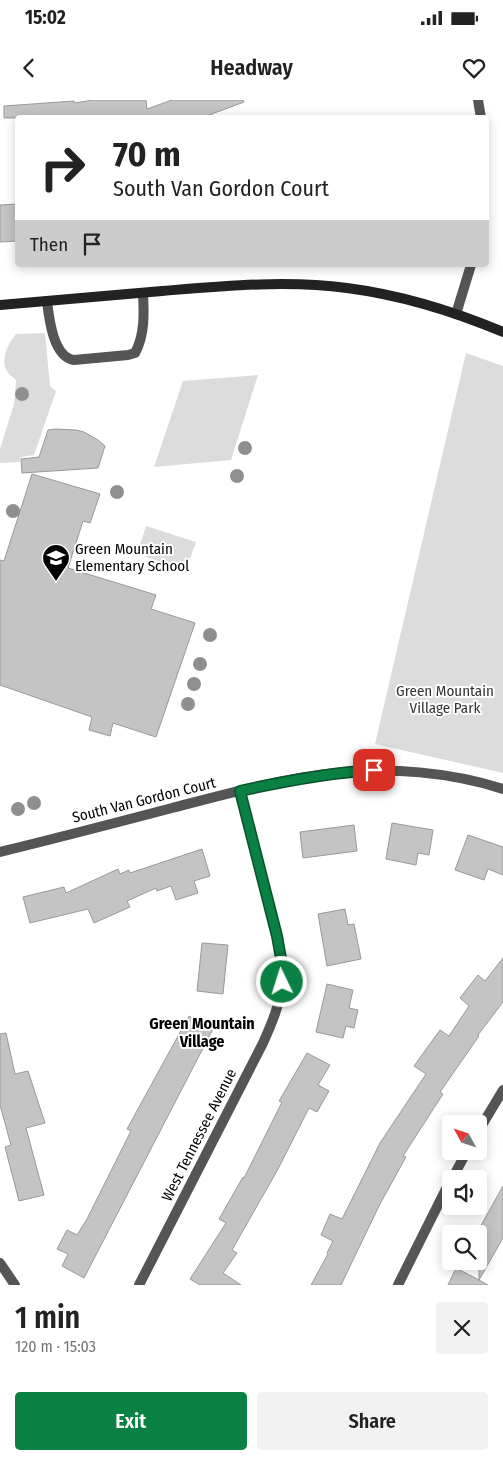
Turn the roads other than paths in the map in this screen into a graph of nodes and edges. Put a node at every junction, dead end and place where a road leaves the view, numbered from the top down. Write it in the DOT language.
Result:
graph roads {
  1 [pos="478,100"];
  2 [pos="480,115"];
  3 [pos="470,267"];
  4 [pos="143,293"];
  5 [pos="48,301"];
  6 [pos="0,305"];
  7 [pos="456,314"];
  8 [pos="503,332"];
  9 [pos="503,789"];
  10 [pos="240,791"];
  11 [pos="0,852"];
  12 [pos="503,1090"];
  13 [pos="488,1115"];
  14 [pos="442,1197"];
  15 [pos="0,1263"];
  16 [pos="15,1285"];
  17 [pos="139,1285"];
  18 [pos="398,1285"];
  1 -- 2 [label="street"];
  3 -- 7 [label="street"];
  4 -- 5 [label="main road"];
  4 -- 5 [label="street"];
  4 -- 7 [label="main road"];
  5 -- 6 [label="main road"];
  7 -- 8 [label="main road"];
  9 -- 10 [label="street, South Van Gordon Court"];
  10 -- 11 [label="street, South Van Gordon Court"];
  10 -- 17 [label="street, West Tennessee Avenue"];
  12 -- 13 [label="street"];
  14 -- 18 [label="street"];
  15 -- 16 [label="street"];
}
